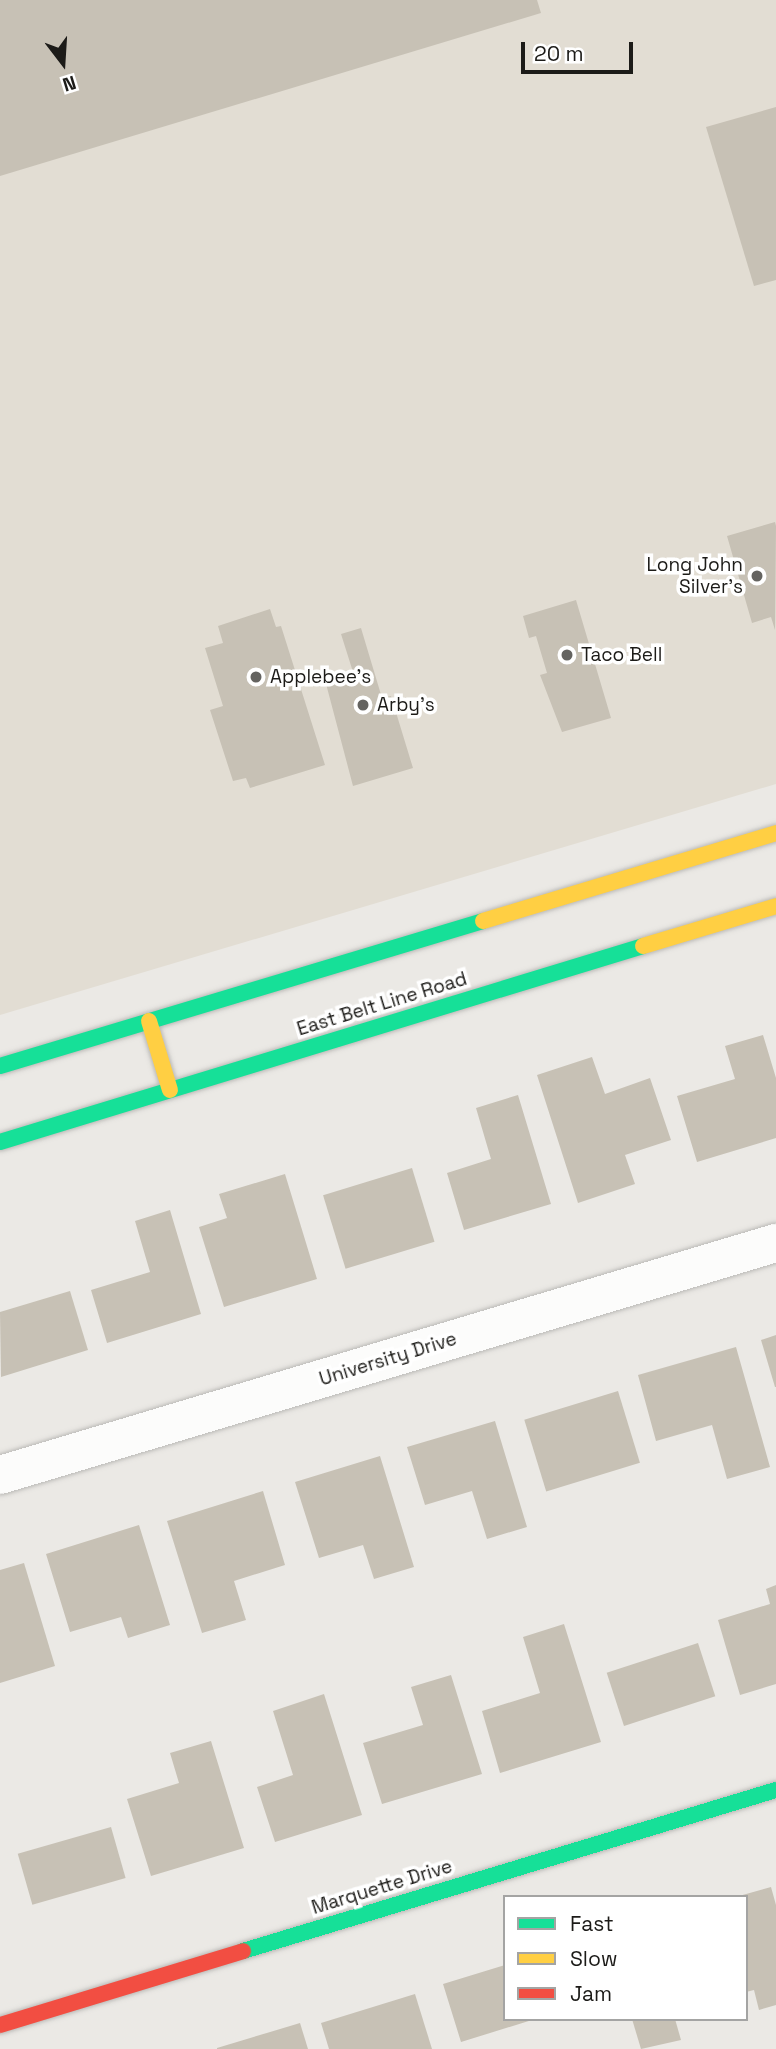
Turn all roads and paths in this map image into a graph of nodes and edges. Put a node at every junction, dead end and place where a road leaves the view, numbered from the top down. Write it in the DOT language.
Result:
graph roads {
  1 [pos="776,833"];
  2 [pos="776,906"];
  3 [pos="149,1021"];
  4 [pos="0,1066"];
  5 [pos="170,1090"];
  6 [pos="0,1142"];
  7 [pos="776,1244"];
  8 [pos="0,1475"];
  9 [pos="776,1790"];
  10 [pos="0,2025"];
  1 -- 3 [label="main road"];
  2 -- 5 [label="main road, East Belt Line Road"];
  3 -- 4 [label="main road"];
  3 -- 5 [label="main road"];
  5 -- 6 [label="main road, East Belt Line Road"];
  7 -- 8 [label="street, University Drive"];
  9 -- 10 [label="main road, Marquette Drive"];
}
